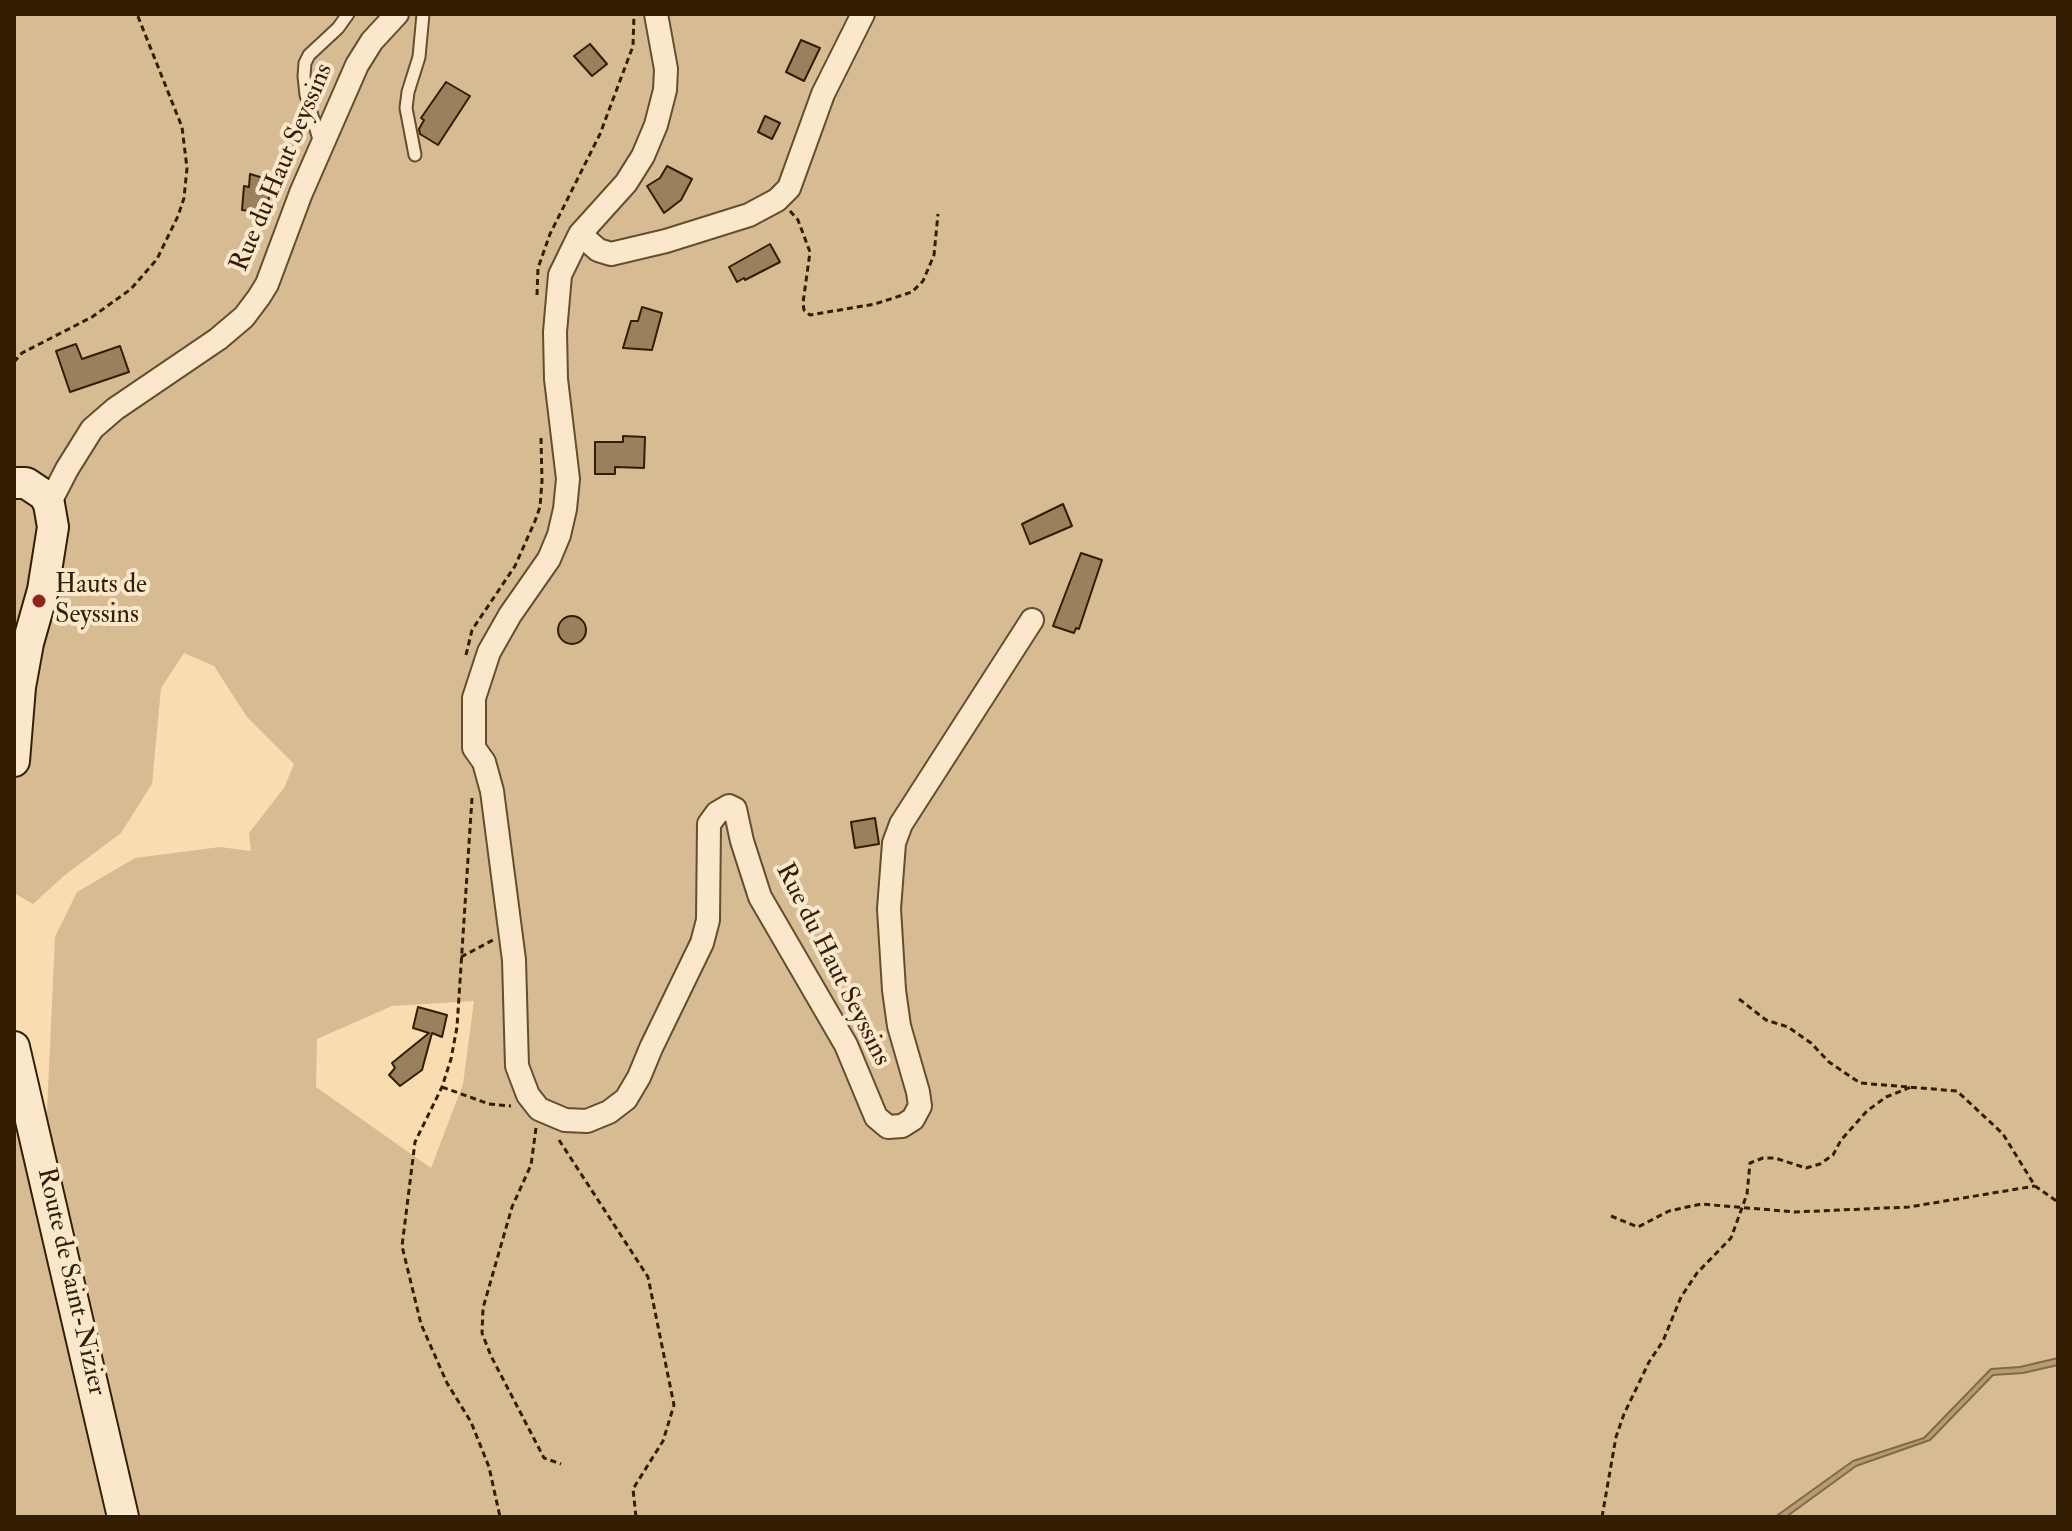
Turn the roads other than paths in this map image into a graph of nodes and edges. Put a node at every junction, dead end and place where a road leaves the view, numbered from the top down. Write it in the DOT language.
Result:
graph roads {
  1 [pos="348,14"];
  2 [pos="397,14"];
  3 [pos="423,14"];
  4 [pos="656,14"];
  5 [pos="863,14"];
  6 [pos="321,145"];
  7 [pos="415,155"];
  8 [pos="580,234"];
  9 [pos="14,483"];
  10 [pos="49,504"];
  11 [pos="1032,620"];
  12 [pos="14,761"];
  13 [pos="14,1047"];
  14 [pos="123,1517"];
  1 -- 6 [label="lane"];
  2 -- 6 [label="street, Rue du Haut Seyssins"];
  3 -- 7 [label="lane"];
  4 -- 8 [label="street"];
  5 -- 8 [label="street"];
  6 -- 10 [label="street, Rue du Haut Seyssins"];
  8 -- 11 [label="street, Rue du Haut Seyssins"];
  9 -- 10 [label="main road"];
  10 -- 12 [label="main road"];
  13 -- 14 [label="main road, Route de Saint-Nizier"];
}
